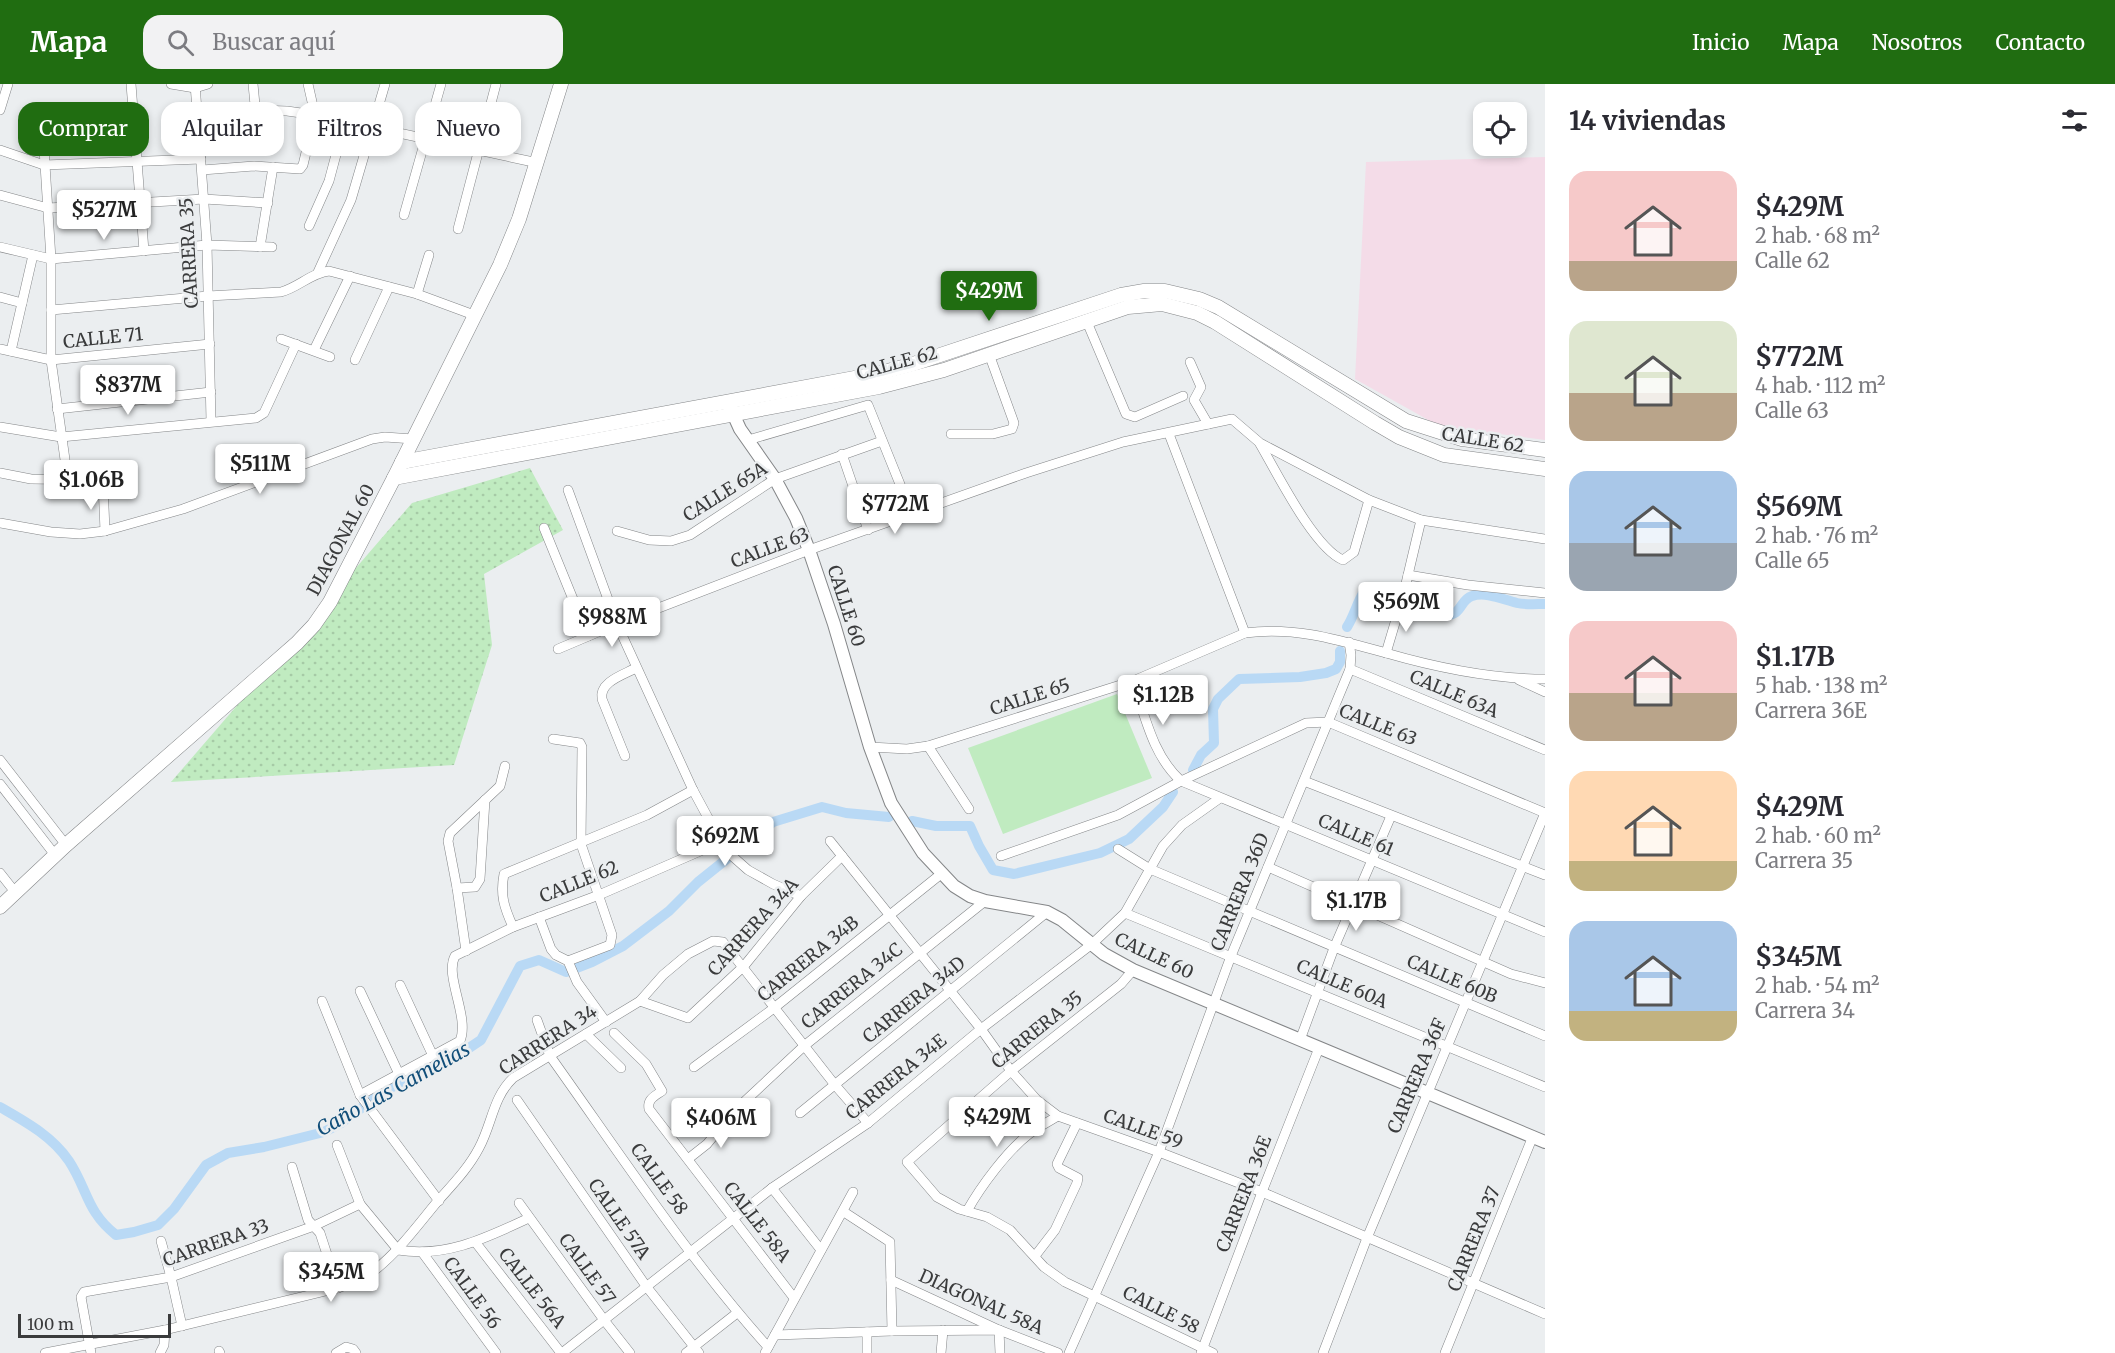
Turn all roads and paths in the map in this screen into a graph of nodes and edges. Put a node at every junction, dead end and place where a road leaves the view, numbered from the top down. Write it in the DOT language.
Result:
graph roads {
  1 [pos="8,84"];
  2 [pos="131,84"];
  3 [pos="171,84"];
  4 [pos="208,84"];
  5 [pos="253,84"];
  6 [pos="308,84"];
  7 [pos="386,84"];
  8 [pos="441,84"];
  9 [pos="496,84"];
  10 [pos="561,84"];
  11 [pos="195,86"];
  12 [pos="312,102"];
  13 [pos="381,102"];
  14 [pos="436,102"];
  15 [pos="492,102"];
  16 [pos="0,110"];
  17 [pos="296,113"];
  18 [pos="0,150"];
  19 [pos="44,156"];
  20 [pos="305,156"];
  21 [pos="336,156"];
  22 [pos="364,156"];
  23 [pos="422,156"];
  24 [pos="478,156"];
  25 [pos="507,156"];
  26 [pos="201,159"];
  27 [pos="137,162"];
  28 [pos="538,163"];
  29 [pos="44,165"];
  30 [pos="273,167"];
  31 [pos="202,170"];
  32 [pos="0,195"];
  33 [pos="204,199"];
  34 [pos="140,203"];
  35 [pos="268,203"];
  36 [pos="48,208"];
  37 [pos="404,215"];
  38 [pos="309,226"];
  39 [pos="458,229"];
  40 [pos="207,245"];
  41 [pos="0,247"];
  42 [pos="260,247"];
  43 [pos="272,247"];
  44 [pos="144,251"];
  45 [pos="33,255"];
  46 [pos="429,255"];
  47 [pos="51,259"];
  48 [pos="318,272"];
  49 [pos="350,276"];
  50 [pos="389,286"];
  51 [pos="417,294"];
  52 [pos="207,296"];
  53 [pos="0,297"];
  54 [pos="22,303"];
  55 [pos="51,310"];
  56 [pos="474,315"];
  57 [pos="1087,322"];
  58 [pos="281,339"];
  59 [pos="210,344"];
  60 [pos="296,344"];
  61 [pos="0,349"];
  62 [pos="314,350"];
  63 [pos="11,351"];
  64 [pos="989,354"];
  65 [pos="330,357"];
  66 [pos="51,360"];
  67 [pos="356,360"];
  68 [pos="1190,362"];
  69 [pos="211,392"];
  70 [pos="1183,396"];
  71 [pos="728,402"];
  72 [pos="57,409"];
  73 [pos="732,416"];
  74 [pos="211,421"];
  75 [pos="1208,424"];
  76 [pos="0,427"];
  77 [pos="951,434"];
  78 [pos="1169,434"];
  79 [pos="61,437"];
  80 [pos="413,438"];
  81 [pos="748,440"];
  82 [pos="882,441"];
  83 [pos="1260,443"];
  84 [pos="1545,450"];
  85 [pos="842,454"];
  86 [pos="402,462"];
  87 [pos="1545,468"];
  88 [pos="0,473"];
  89 [pos="394,478"];
  90 [pos="775,479"];
  91 [pos="68,481"];
  92 [pos="568,490"];
  93 [pos="1369,500"];
  94 [pos="912,514"];
  95 [pos="1420,520"];
  96 [pos="0,523"];
  97 [pos="544,528"];
  98 [pos="105,531"];
  99 [pos="617,531"];
  100 [pos="868,531"];
  101 [pos="1545,539"];
  102 [pos="809,550"];
  103 [pos="1408,575"];
  104 [pos="1545,593"];
  105 [pos="617,624"];
  106 [pos="1245,633"];
  107 [pos="588,636"];
  108 [pos="1349,642"];
  109 [pos="558,649"];
  110 [pos="1386,653"];
  111 [pos="636,668"];
  112 [pos="1350,669"];
  113 [pos="1517,679"];
  114 [pos="1545,679"];
  115 [pos="1132,681"];
  116 [pos="1545,692"];
  117 [pos="1329,722"];
  118 [pos="553,739"];
  119 [pos="928,746"];
  120 [pos="870,747"];
  121 [pos="1545,750"];
  122 [pos="625,756"];
  123 [pos="0,760"];
  124 [pos="505,766"];
  125 [pos="1181,781"];
  126 [pos="1304,781"];
  127 [pos="0,784"];
  128 [pos="693,790"];
  129 [pos="1220,798"];
  130 [pos="485,800"];
  131 [pos="969,809"];
  132 [pos="1545,813"];
  133 [pos="1391,816"];
  134 [pos="1286,824"];
  135 [pos="830,841"];
  136 [pos="721,842"];
  137 [pos="581,844"];
  138 [pos="66,845"];
  139 [pos="1118,849"];
  140 [pos="55,855"];
  141 [pos="842,856"];
  142 [pos="1001,856"];
  143 [pos="1372,860"];
  144 [pos="1523,866"];
  145 [pos="1268,867"];
  146 [pos="1150,869"];
  147 [pos="0,873"];
  148 [pos="941,874"];
  149 [pos="1545,875"];
  150 [pos="457,888"];
  151 [pos="15,892"];
  152 [pos="599,894"];
  153 [pos="801,896"];
  154 [pos="985,901"];
  155 [pos="1353,905"];
  156 [pos="0,907"];
  157 [pos="1047,912"];
  158 [pos="1249,912"];
  159 [pos="1125,913"];
  160 [pos="890,915"];
  161 [pos="1503,915"];
  162 [pos="539,917"];
  163 [pos="513,927"];
  164 [pos="1545,932"];
  165 [pos="1092,944"];
  166 [pos="1334,948"];
  167 [pos="466,951"];
  168 [pos="921,952"];
  169 [pos="1230,956"];
  170 [pos="1483,961"];
  171 [pos="569,964"];
  172 [pos="744,966"];
  173 [pos="1133,970"];
  174 [pos="1545,983"];
  175 [pos="400,985"];
  176 [pos="360,991"];
  177 [pos="952,992"];
  178 [pos="1318,992"];
  179 [pos="640,1000"];
  180 [pos="322,1001"];
  181 [pos="1214,1003"];
  182 [pos="1466,1003"];
  183 [pos="774,1008"];
  184 [pos="537,1020"];
  185 [pos="606,1023"];
  186 [pos="981,1029"];
  187 [pos="614,1033"];
  188 [pos="586,1035"];
  189 [pos="1545,1036"];
  190 [pos="1300,1040"];
  191 [pos="804,1046"];
  192 [pos="1448,1046"];
  193 [pos="1319,1048"];
  194 [pos="433,1056"];
  195 [pos="550,1056"];
  196 [pos="694,1067"];
  197 [pos="621,1068"];
  198 [pos="1011,1071"];
  199 [pos="399,1074"];
  200 [pos="835,1085"];
  201 [pos="1545,1087"];
  202 [pos="1427,1094"];
  203 [pos="362,1098"];
  204 [pos="517,1100"];
  205 [pos="744,1102"];
  206 [pos="800,1113"];
  207 [pos="731,1115"];
  208 [pos="1058,1116"];
  209 [pos="868,1123"];
  210 [pos="1077,1123"];
  211 [pos="1533,1136"];
  212 [pos="1545,1142"];
  213 [pos="337,1144"];
  214 [pos="1159,1152"];
  215 [pos="688,1159"];
  216 [pos="907,1162"];
  217 [pos="292,1167"];
  218 [pos="772,1188"];
  219 [pos="853,1192"];
  220 [pos="1262,1192"];
  221 [pos="439,1201"];
  222 [pos="519,1203"];
  223 [pos="360,1204"];
  224 [pos="967,1211"];
  225 [pos="844,1212"];
  226 [pos="529,1218"];
  227 [pos="732,1219"];
  228 [pos="314,1226"];
  229 [pos="1368,1238"];
  230 [pos="161,1241"];
  231 [pos="476,1243"];
  232 [pos="398,1250"];
  233 [pos="821,1250"];
  234 [pos="422,1252"];
  235 [pos="691,1252"];
  236 [pos="1035,1256"];
  237 [pos="171,1277"];
  238 [pos="891,1280"];
  239 [pos="1474,1283"];
  240 [pos="646,1286"];
  241 [pos="338,1288"];
  242 [pos="1095,1295"];
  243 [pos="794,1298"];
  244 [pos="737,1313"];
  245 [pos="1545,1314"];
  246 [pos="604,1320"];
  247 [pos="182,1326"];
  248 [pos="165,1330"];
  249 [pos="943,1330"];
  250 [pos="999,1330"];
  251 [pos="892,1331"];
  252 [pos="867,1332"];
  253 [pos="774,1335"];
  254 [pos="91,1349"];
  255 [pos="697,1350"];
  256 [pos="766,1350"];
  257 [pos="1048,1351"];
  258 [pos="1202,1351"];
  259 [pos="45,1353"];
  260 [pos="160,1353"];
  261 [pos="336,1353"];
  262 [pos="356,1353"];
  263 [pos="496,1353"];
  264 [pos="562,1353"];
  265 [pos="630,1353"];
  266 [pos="686,1353"];
  267 [pos="867,1353"];
  268 [pos="941,1353"];
  269 [pos="1000,1353"];
  270 [pos="1058,1353"];
  271 [pos="1069,1353"];
  272 [pos="1213,1353"];
  273 [pos="1323,1353"];
  274 [pos="1445,1353"];
  1 -- 16 [label="street"];
  2 -- 27 [label="street"];
  3 -- 11 [label="street"];
  4 -- 11 [label="street"];
  5 -- 17 [label="street"];
  6 -- 12 [label="street"];
  7 -- 13 [label="street"];
  8 -- 14 [label="street"];
  9 -- 15 [label="street"];
  10 -- 28 [label="main road, DIAGONAL 60"];
  11 -- 26 [label="street, CARRERA 35"];
  18 -- 29 [label="street"];
  19 -- 29 [label="street"];
  20 -- 30 [label="street"];
  21 -- 38 [label="street"];
  22 -- 48 [label="street"];
  23 -- 37 [label="street"];
  24 -- 39 [label="street"];
  25 -- 28 [label="street"];
  26 -- 27 [label="street"];
  26 -- 31 [label="street, CARRERA 35"];
  27 -- 29 [label="street"];
  27 -- 34 [label="street"];
  28 -- 56 [label="main road, DIAGONAL 60"];
  29 -- 36 [label="street"];
  30 -- 31 [label="street"];
  30 -- 35 [label="street"];
  31 -- 33 [label="street, CARRERA 35"];
  32 -- 36 [label="street"];
  33 -- 34 [label="street"];
  33 -- 35 [label="street"];
  33 -- 40 [label="street, CARRERA 35"];
  34 -- 36 [label="street"];
  34 -- 44 [label="street"];
  35 -- 42 [label="street"];
  36 -- 47 [label="street"];
  40 -- 42 [label="street"];
  40 -- 44 [label="street"];
  40 -- 52 [label="street, CARRERA 35"];
  41 -- 45 [label="street"];
  42 -- 43 [label="street"];
  44 -- 47 [label="street"];
  45 -- 47 [label="street"];
  45 -- 54 [label="street"];
  46 -- 51 [label="street"];
  47 -- 55 [label="street"];
  48 -- 49 [label="street"];
  48 -- 52 [label="street"];
  49 -- 50 [label="street"];
  49 -- 62 [label="street"];
  50 -- 51 [label="street"];
  50 -- 67 [label="street"];
  51 -- 56 [label="street"];
  52 -- 55 [label="street"];
  52 -- 59 [label="street, CARRERA 35"];
  53 -- 54 [label="street"];
  54 -- 63 [label="street"];
  55 -- 66 [label="street"];
  56 -- 80 [label="main road, DIAGONAL 60"];
  57 -- 64 [label="main road, CALLE 62"];
  57 -- 70 [label="street"];
  57 -- 87 [label="main road, CALLE 62"];
  58 -- 60 [label="street"];
  59 -- 66 [label="street, CALLE 71"];
  59 -- 69 [label="street, CARRERA 35"];
  60 -- 62 [label="street"];
  60 -- 74 [label="street"];
  61 -- 63 [label="street, CALLE 71"];
  62 -- 65 [label="street"];
  63 -- 66 [label="street, CALLE 71"];
  64 -- 73 [label="main road, CALLE 62"];
  64 -- 77 [label="street"];
  66 -- 72 [label="street"];
  68 -- 75 [label="street"];
  69 -- 72 [label="street"];
  69 -- 74 [label="street, CARRERA 35"];
  71 -- 73 [label="street, CALLE 60"];
  71 -- 84 [label="main road, CALLE 62"];
  71 -- 86 [label="main road, CALLE 62"];
  72 -- 79 [label="street"];
  73 -- 81 [label="street, CALLE 60"];
  73 -- 89 [label="main road, CALLE 62"];
  74 -- 79 [label="street"];
  75 -- 78 [label="street, CALLE 63"];
  75 -- 83 [label="street, CALLE 63"];
  76 -- 79 [label="street"];
  78 -- 94 [label="street, CALLE 63"];
  78 -- 106 [label="street"];
  79 -- 91 [label="street"];
  80 -- 86 [label="main road, DIAGONAL 60"];
  80 -- 98 [label="street"];
  81 -- 82 [label="street"];
  81 -- 90 [label="street, CALLE 60"];
  82 -- 85 [label="street, CALLE 65A"];
  82 -- 94 [label="street"];
  83 -- 93 [label="street, CALLE 63"];
  83 -- 93 [label="street"];
  85 -- 90 [label="street, CALLE 65A"];
  85 -- 100 [label="street"];
  86 -- 89 [label="main road, DIAGONAL 60"];
  88 -- 91 [label="street"];
  89 -- 138 [label="main road, DIAGONAL 60"];
  90 -- 99 [label="street, CALLE 65A"];
  90 -- 102 [label="street, CALLE 60"];
  91 -- 98 [label="street"];
  92 -- 105 [label="street"];
  93 -- 95 [label="street, CALLE 63"];
  94 -- 100 [label="street, CALLE 63"];
  95 -- 101 [label="street, CALLE 63"];
  95 -- 103 [label="street"];
  96 -- 98 [label="street"];
  97 -- 107 [label="street"];
  100 -- 102 [label="street, CALLE 63"];
  102 -- 105 [label="street, CALLE 63"];
  102 -- 120 [label="street, CALLE 60"];
  103 -- 104 [label="street"];
  103 -- 110 [label="street"];
  105 -- 107 [label="street, CALLE 63"];
  105 -- 111 [label="street"];
  106 -- 108 [label="street, CALLE 65"];
  106 -- 115 [label="street, CALLE 65"];
  107 -- 109 [label="street, CALLE 63"];
  108 -- 110 [label="street, CALLE 65"];
  108 -- 112 [label="street, CARRERA 36D"];
  110 -- 113 [label="street, CALLE 65"];
  111 -- 122 [label="street"];
  111 -- 128 [label="street"];
  112 -- 117 [label="street, CARRERA 36D"];
  112 -- 121 [label="street, CALLE 63A"];
  113 -- 114 [label="street, CALLE 65"];
  113 -- 116 [label="street"];
  115 -- 119 [label="street, CALLE 65"];
  115 -- 125 [label="street"];
  117 -- 125 [label="street, CALLE 63"];
  117 -- 126 [label="street, CARRERA 36D"];
  117 -- 132 [label="street, CALLE 63"];
  118 -- 137 [label="street"];
  119 -- 120 [label="street, CALLE 65"];
  119 -- 131 [label="street"];
  120 -- 148 [label="street, CALLE 60"];
  123 -- 138 [label="street"];
  124 -- 130 [label="street"];
  125 -- 129 [label="street"];
  125 -- 142 [label="street, CALLE 63"];
  126 -- 133 [label="street"];
  126 -- 134 [label="street, CARRERA 36D"];
  127 -- 140 [label="street"];
  128 -- 136 [label="street"];
  128 -- 137 [label="street"];
  129 -- 134 [label="street, CALLE 61"];
  129 -- 146 [label="street, CARRERA 34E"];
  130 -- 150 [label="street"];
  130 -- 150 [label="street"];
  132 -- 144 [label="street, CARRERA 36F"];
  133 -- 143 [label="street"];
  133 -- 144 [label="street"];
  134 -- 143 [label="street, CALLE 61"];
  134 -- 145 [label="street, CARRERA 36D"];
  135 -- 141 [label="street, CALLE 59"];
  136 -- 152 [label="street, CALLE 62"];
  136 -- 153 [label="street"];
  137 -- 152 [label="street"];
  137 -- 163 [label="street"];
  138 -- 140 [label="main road, DIAGONAL 60"];
  139 -- 146 [label="street, CALLE 60B"];
  140 -- 151 [label="main road, DIAGONAL 60"];
  141 -- 153 [label="street, CARRERA 34A"];
  141 -- 160 [label="street, CALLE 59"];
  143 -- 155 [label="street"];
  143 -- 161 [label="street, CALLE 61"];
  144 -- 149 [label="street"];
  144 -- 161 [label="street, CARRERA 36F"];
  145 -- 155 [label="street"];
  145 -- 158 [label="street, CARRERA 36D"];
  146 -- 158 [label="street, CALLE 60B"];
  146 -- 159 [label="street, CARRERA 34E"];
  147 -- 151 [label="street"];
  148 -- 154 [label="street, CALLE 60"];
  148 -- 160 [label="street, CARRERA 34B"];
  150 -- 167 [label="street"];
  151 -- 156 [label="main road, DIAGONAL 60"];
  152 -- 162 [label="street, CALLE 62"];
  152 -- 171 [label="street"];
  153 -- 172 [label="street, CARRERA 34A"];
  154 -- 157 [label="street, CALLE 60"];
  154 -- 168 [label="street, CARRERA 34C"];
  155 -- 166 [label="street"];
  155 -- 170 [label="street"];
  157 -- 165 [label="street, CALLE 60"];
  157 -- 177 [label="street, CARRERA 34D"];
  158 -- 166 [label="street, CALLE 60B"];
  158 -- 169 [label="street, CARRERA 36D"];
  159 -- 165 [label="street, CARRERA 34E"];
  159 -- 169 [label="street, CALLE 60A"];
  160 -- 168 [label="street, CALLE 59"];
  160 -- 183 [label="street, CARRERA 34B"];
  161 -- 164 [label="street, CALLE 61"];
  161 -- 170 [label="street, CARRERA 36F"];
  162 -- 163 [label="street, CALLE 62"];
  162 -- 171 [label="street"];
  163 -- 167 [label="street, CALLE 62"];
  165 -- 173 [label="street, CALLE 60"];
  165 -- 186 [label="street, CARRERA 34E"];
  166 -- 178 [label="street"];
  166 -- 182 [label="street, CALLE 60B"];
  167 -- 194 [label="street, CALLE 62"];
  168 -- 177 [label="street, CALLE 59"];
  168 -- 191 [label="street, CARRERA 34C"];
  169 -- 178 [label="street, CALLE 60A"];
  169 -- 181 [label="street, CARRERA 36D"];
  170 -- 174 [label="street"];
  170 -- 182 [label="street, CARRERA 36F"];
  171 -- 185 [label="street"];
  172 -- 179 [label="street, CARRERA 34A"];
  172 -- 179 [label="street, CARRERA 34"];
  172 -- 183 [label="street"];
  173 -- 181 [label="street, CALLE 60"];
  173 -- 198 [label="street, CARRERA 35"];
  175 -- 194 [label="street"];
  176 -- 199 [label="street"];
  177 -- 186 [label="street, CALLE 59"];
  177 -- 200 [label="street, CARRERA 34D"];
  178 -- 190 [label="street"];
  178 -- 192 [label="street, CALLE 60A"];
  179 -- 185 [label="street, CARRERA 34"];
  180 -- 203 [label="street"];
  181 -- 190 [label="street, CALLE 60"];
  181 -- 214 [label="street, CARRERA 36D"];
  182 -- 189 [label="street, CALLE 60B"];
  182 -- 192 [label="street, CARRERA 36F"];
  183 -- 191 [label="street"];
  183 -- 196 [label="street, CARRERA 34B"];
  184 -- 195 [label="street, CALLE 58"];
  185 -- 188 [label="street, CARRERA 34"];
  186 -- 198 [label="street, CALLE 59"];
  186 -- 209 [label="street, CARRERA 34E"];
  187 -- 215 [label="street, CALLE 58A"];
  188 -- 195 [label="street, CARRERA 34"];
  188 -- 197 [label="street"];
  190 -- 193 [label="street, CALLE 60"];
  191 -- 200 [label="street"];
  191 -- 205 [label="street, CARRERA 34C"];
  192 -- 201 [label="street, CALLE 60A"];
  192 -- 202 [label="street, CARRERA 36F"];
  193 -- 202 [label="street, CALLE 60"];
  193 -- 220 [label="street, CARRERA 36E"];
  194 -- 199 [label="street"];
  195 -- 221 [label="street, CARRERA 34"];
  195 -- 235 [label="street, CALLE 58"];
  198 -- 208 [label="street, CALLE 59"];
  198 -- 216 [label="street, CARRERA 35"];
  199 -- 203 [label="street"];
  200 -- 206 [label="street, CARRERA 34D"];
  200 -- 209 [label="street"];
  202 -- 211 [label="street, CALLE 60"];
  202 -- 229 [label="street, CARRERA 36F"];
  203 -- 221 [label="street"];
  204 -- 240 [label="street, CALLE 57A"];
  207 -- 215 [label="street"];
  208 -- 210 [label="street, CALLE 59"];
  208 -- 224 [label="street"];
  209 -- 218 [label="street, CARRERA 34E"];
  210 -- 214 [label="street, CALLE 59"];
  210 -- 236 [label="street"];
  211 -- 212 [label="street, CALLE 60"];
  211 -- 239 [label="street, CARRERA 37"];
  213 -- 223 [label="street"];
  214 -- 220 [label="street, CALLE 59"];
  214 -- 242 [label="street, CARRERA 36D"];
  215 -- 227 [label="street, CALLE 58A"];
  216 -- 224 [label="street, CALLE 58"];
  217 -- 228 [label="street"];
  218 -- 227 [label="street, CARRERA 34E"];
  218 -- 233 [label="street"];
  219 -- 225 [label="street"];
  220 -- 229 [label="street, CALLE 59"];
  220 -- 258 [label="street, CARRERA 36E"];
  221 -- 232 [label="street, CARRERA 34"];
  222 -- 226 [label="street, CALLE 57"];
  223 -- 228 [label="street, CARRERA 33"];
  223 -- 232 [label="street"];
  224 -- 236 [label="street, CALLE 58"];
  225 -- 233 [label="street"];
  225 -- 238 [label="street"];
  226 -- 231 [label="street"];
  226 -- 246 [label="street, CALLE 57"];
  227 -- 235 [label="street, CARRERA 34E"];
  227 -- 243 [label="street, CALLE 58A"];
  228 -- 237 [label="street, CARRERA 33"];
  228 -- 241 [label="street"];
  229 -- 239 [label="street, CALLE 59"];
  229 -- 273 [label="street, CARRERA 36F"];
  230 -- 237 [label="street"];
  231 -- 234 [label="street"];
  231 -- 264 [label="street, CALLE 56A"];
  232 -- 234 [label="street"];
  232 -- 241 [label="street, CARRERA 34"];
  233 -- 243 [label="street"];
  234 -- 263 [label="street, CALLE 56"];
  235 -- 240 [label="street, CARRERA 34E"];
  235 -- 244 [label="street, CALLE 58"];
  236 -- 242 [label="street, CALLE 58"];
  237 -- 247 [label="street"];
  237 -- 254 [label="street, CARRERA 33"];
  238 -- 250 [label="street, DIAGONAL 58A"];
  238 -- 251 [label="street"];
  239 -- 245 [label="street, CALLE 59"];
  239 -- 274 [label="street, CARRERA 37"];
  240 -- 246 [label="street, CARRERA 34E"];
  240 -- 255 [label="street, CALLE 57A"];
  241 -- 247 [label="street, CARRERA 34"];
  242 -- 258 [label="street, CALLE 58"];
  242 -- 271 [label="street, CARRERA 36D"];
  243 -- 253 [label="street"];
  244 -- 255 [label="street"];
  244 -- 256 [label="street, CALLE 58"];
  246 -- 264 [label="street, CARRERA 34E"];
  246 -- 265 [label="street, CALLE 57"];
  247 -- 248 [label="street, CARRERA 34"];
  248 -- 254 [label="street, CARRERA 34"];
  248 -- 260 [label="street"];
  249 -- 250 [label="street"];
  249 -- 251 [label="street"];
  249 -- 268 [label="street"];
  250 -- 257 [label="street, DIAGONAL 58A"];
  250 -- 269 [label="street"];
  251 -- 252 [label="street"];
  252 -- 253 [label="street"];
  252 -- 267 [label="street"];
  253 -- 256 [label="street"];
  254 -- 259 [label="street, CARRERA 34"];
  255 -- 266 [label="street"];
  257 -- 270 [label="street, DIAGONAL 58A"];
  258 -- 272 [label="street, CALLE 58"];
  261 -- 262 [label="street"];
}
